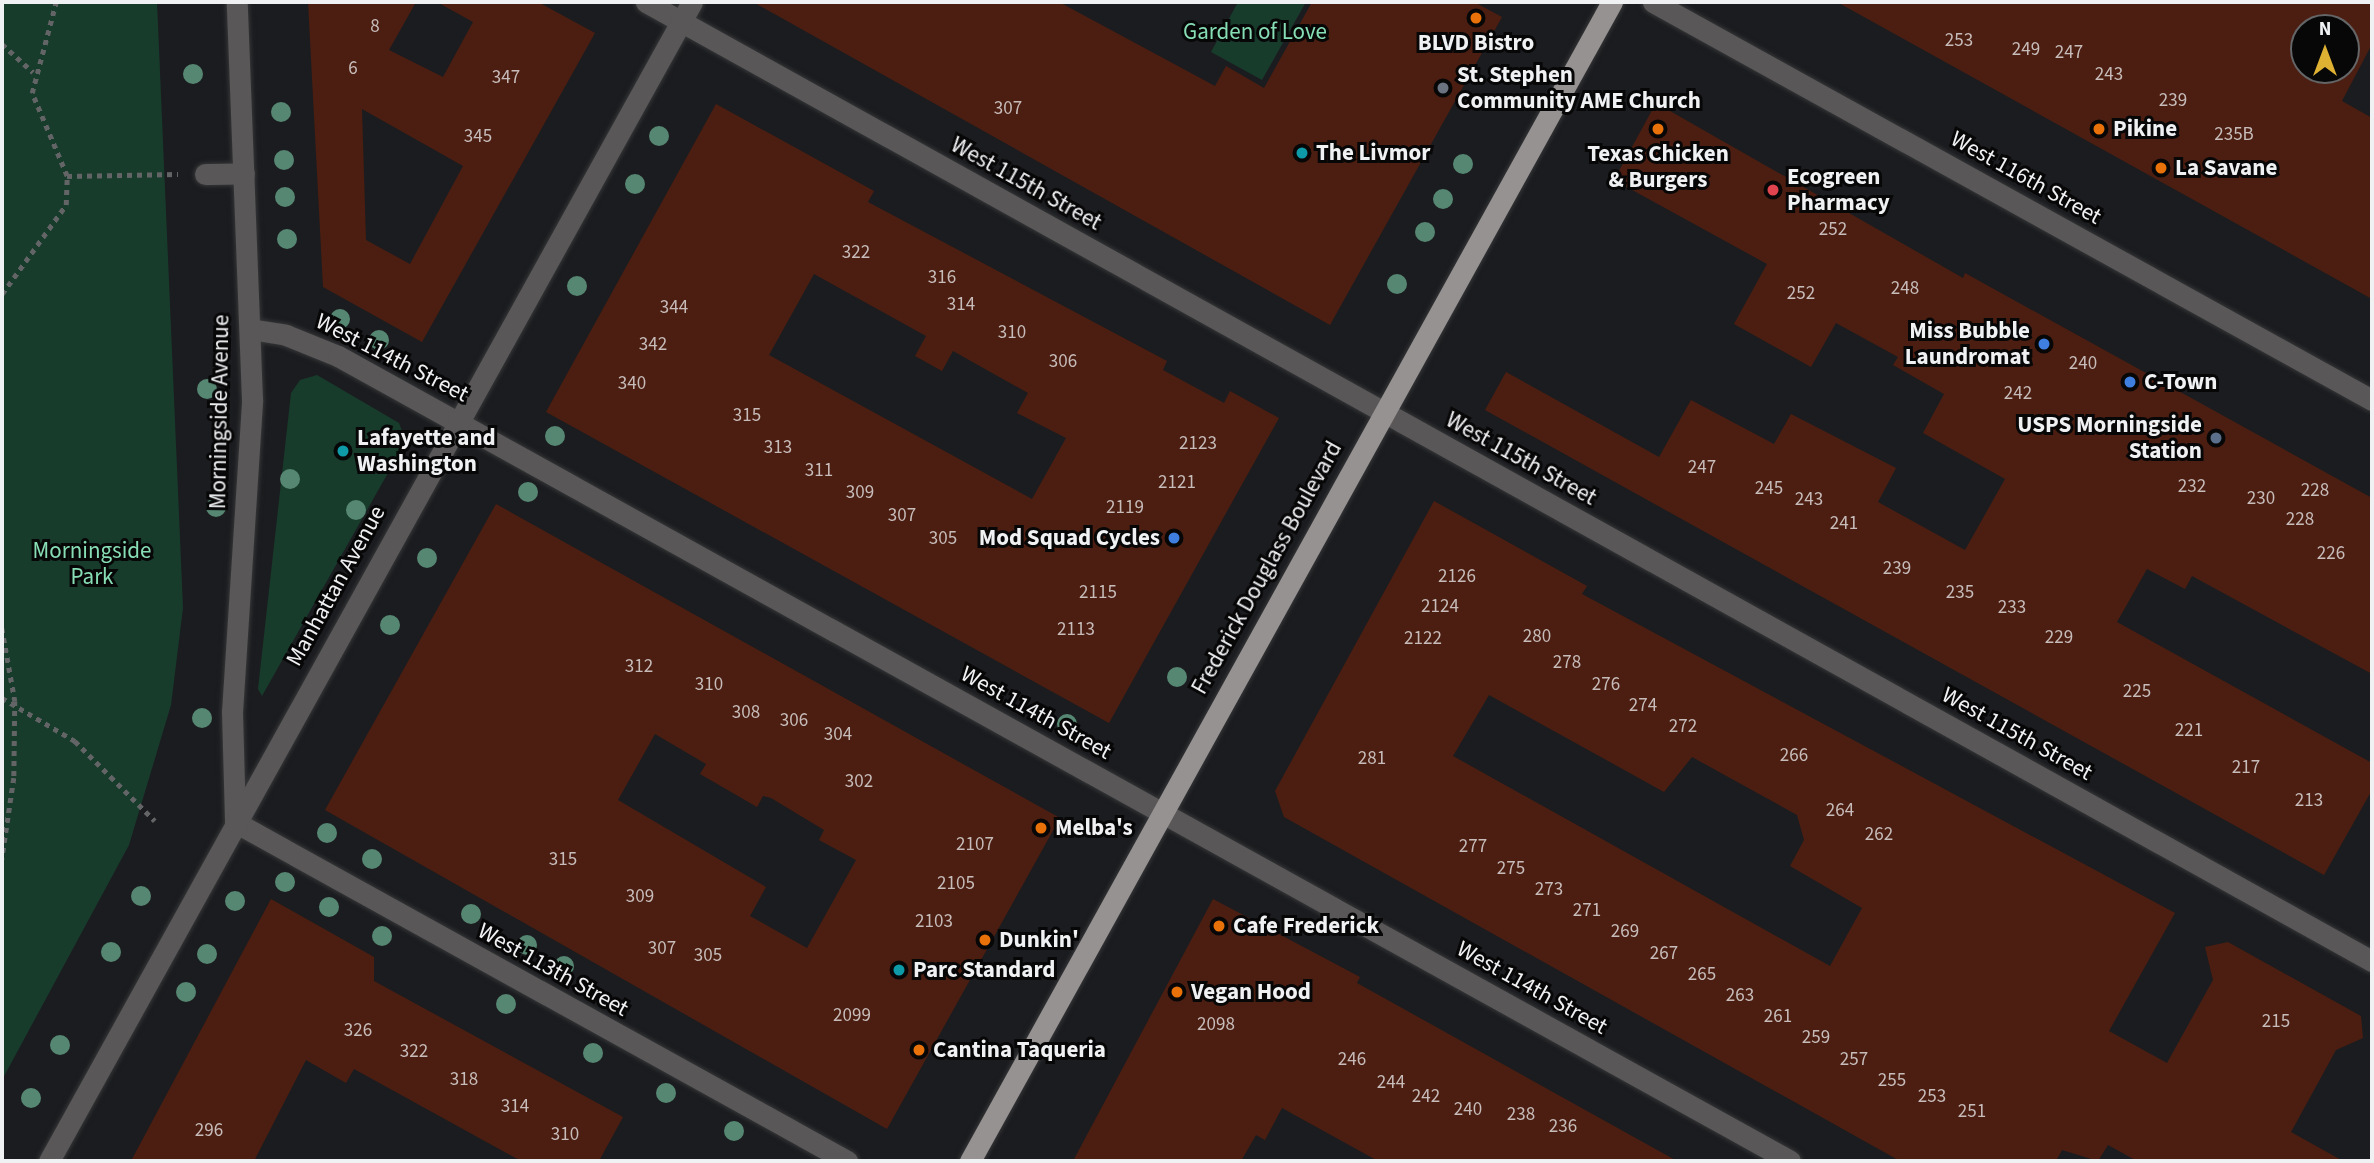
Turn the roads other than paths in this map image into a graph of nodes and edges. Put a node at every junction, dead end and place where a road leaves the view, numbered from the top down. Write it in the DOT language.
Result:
graph roads {
  1 [pos="237,2"];
  2 [pos="646,2"];
  3 [pos="692,2"];
  4 [pos="1612,2"];
  5 [pos="1653,2"];
  6 [pos="681,21"];
  7 [pos="244,173"];
  8 [pos="195,174"];
  9 [pos="250,329"];
  10 [pos="2372,400"];
  11 [pos="1383,412"];
  12 [pos="457,421"];
  13 [pos="1162,814"];
  14 [pos="235,822"];
  15 [pos="2372,961"];
  16 [pos="49,1161"];
  17 [pos="847,1161"];
  18 [pos="970,1161"];
  19 [pos="1790,1161"];
  1 -- 7 [label="street, Morningside Avenue"];
  2 -- 6 [label="street, West 115th Street"];
  3 -- 6 [label="street, Manhattan Avenue"];
  4 -- 11 [label="main road, Frederick Douglass Boulevard"];
  5 -- 10 [label="street, West 116th Street"];
  6 -- 11 [label="street, West 115th Street"];
  6 -- 12 [label="street, Manhattan Avenue"];
  7 -- 8 [label="street"];
  7 -- 9 [label="street, Morningside Avenue"];
  9 -- 12 [label="street, West 114th Street"];
  9 -- 14 [label="street, Morningside Avenue"];
  11 -- 13 [label="main road, Frederick Douglass Boulevard"];
  11 -- 15 [label="street, West 115th Street"];
  12 -- 13 [label="street, West 114th Street"];
  12 -- 14 [label="street, Manhattan Avenue"];
  13 -- 18 [label="main road, Frederick Douglass Boulevard"];
  13 -- 19 [label="street, West 114th Street"];
  14 -- 16 [label="street, Manhattan Avenue"];
  14 -- 17 [label="street, West 113th Street"];
}
